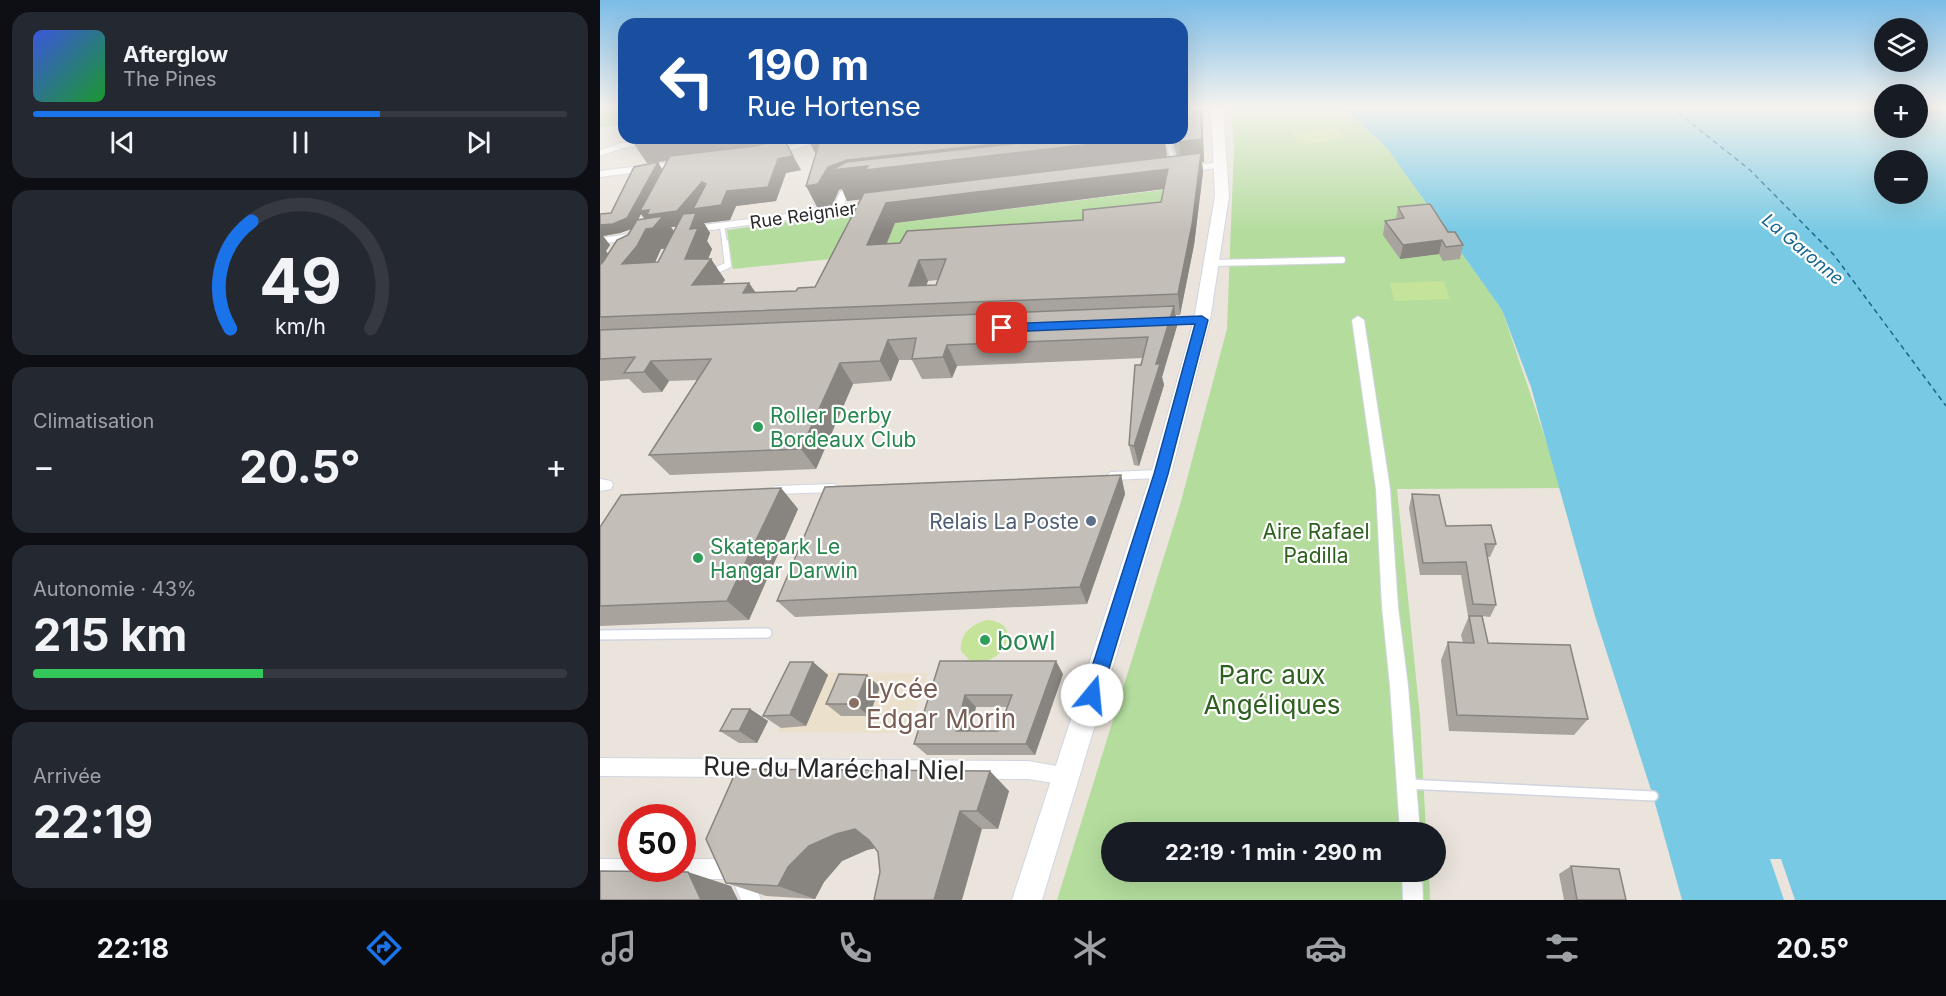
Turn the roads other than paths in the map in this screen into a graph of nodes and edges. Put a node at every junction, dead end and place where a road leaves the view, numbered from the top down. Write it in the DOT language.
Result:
graph roads {
  1 [pos="782,149"];
  2 [pos="814,149"];
  3 [pos="1169,149"];
  4 [pos="1220,149"];
  5 [pos="815,152"];
  6 [pos="1161,153"];
  7 [pos="763,155"];
  8 [pos="1172,156"];
  9 [pos="689,164"];
  10 [pos="1221,165"];
  11 [pos="600,174"];
  12 [pos="869,187"];
  13 [pos="881,205"];
  14 [pos="837,210"];
  15 [pos="722,226"];
  16 [pos="680,231"];
  17 [pos="600,241"];
  18 [pos="629,251"];
  19 [pos="1342,260"];
  20 [pos="1213,263"];
  21 [pos="717,270"];
  22 [pos="1202,320"];
  23 [pos="1358,320"];
  24 [pos="1147,321"];
  25 [pos="1161,474"];
  26 [pos="1100,478"];
  27 [pos="772,490"];
  28 [pos="843,493"];
  29 [pos="767,633"];
  30 [pos="600,635"];
  31 [pos="600,767"];
  32 [pos="1067,776"];
  33 [pos="1407,784"];
  34 [pos="1653,796"];
  35 [pos="1409,822"];
  36 [pos="600,869"];
  37 [pos="1412,882"];
  38 [pos="751,900"];
  39 [pos="1027,900"];
  40 [pos="1413,900"];
  1 -- 7 [label="street"];
  2 -- 5 [label="street"];
  3 -- 8 [label="lane"];
  4 -- 10 [label="main road"];
  6 -- 8 [label="street"];
  8 -- 10 [label="street"];
  9 -- 11 [label="street"];
  10 -- 20 [label="main road"];
  12 -- 14 [label="street"];
  13 -- 14 [label="street, Rue Reignier"];
  14 -- 15 [label="street, Rue Reignier"];
  15 -- 16 [label="street, Rue Reignier"];
  15 -- 21 [label="lane"];
  17 -- 18 [label="street"];
  19 -- 20 [label="lane"];
  20 -- 22 [label="main road"];
  22 -- 24 [label="street"];
  22 -- 25 [label="main road"];
  23 -- 33 [label="street"];
  25 -- 26 [label="lane"];
  25 -- 32 [label="main road"];
  27 -- 28 [label="lane"];
  29 -- 30 [label="lane"];
  31 -- 32 [label="street, Rue du Maréchal Niel"];
  32 -- 39 [label="main road"];
  33 -- 34 [label="lane"];
  33 -- 35 [label="street"];
  36 -- 38 [label="street"];
  37 -- 40 [label="street"];
}
